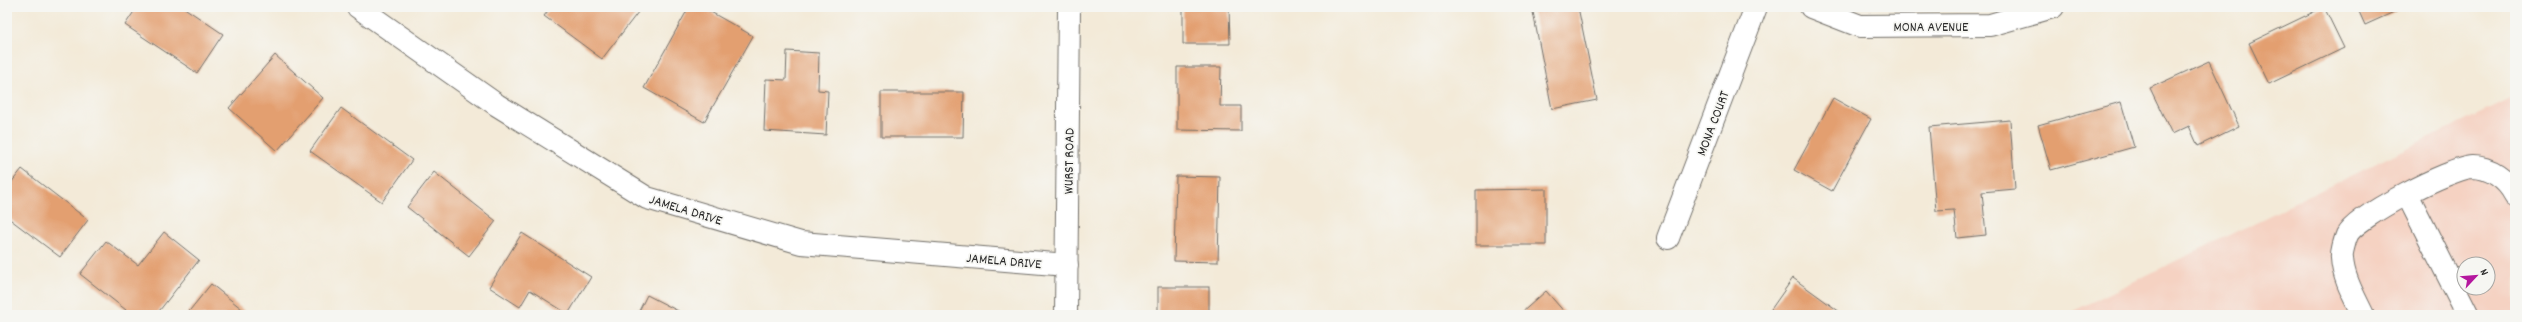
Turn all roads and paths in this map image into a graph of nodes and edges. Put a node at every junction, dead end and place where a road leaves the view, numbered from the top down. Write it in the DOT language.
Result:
graph roads {
  1 [pos="358,7"];
  2 [pos="1069,7"];
  3 [pos="1756,7"];
  4 [pos="1811,7"];
  5 [pos="2053,7"];
  6 [pos="2407,194"];
  7 [pos="2515,196"];
  8 [pos="1668,238"];
  9 [pos="1067,265"];
  10 [pos="1066,315"];
  11 [pos="2363,315"];
  12 [pos="2468,315"];
  1 -- 9 [label="street, JAMELA DRIVE"];
  2 -- 9 [label="street, WURST ROAD"];
  3 -- 8 [label="street, MONA COURT"];
  4 -- 5 [label="street, MONA AVENUE"];
  6 -- 7 [label="street"];
  6 -- 11 [label="street"];
  6 -- 12 [label="street"];
  9 -- 10 [label="street, WURST ROAD"];
}
